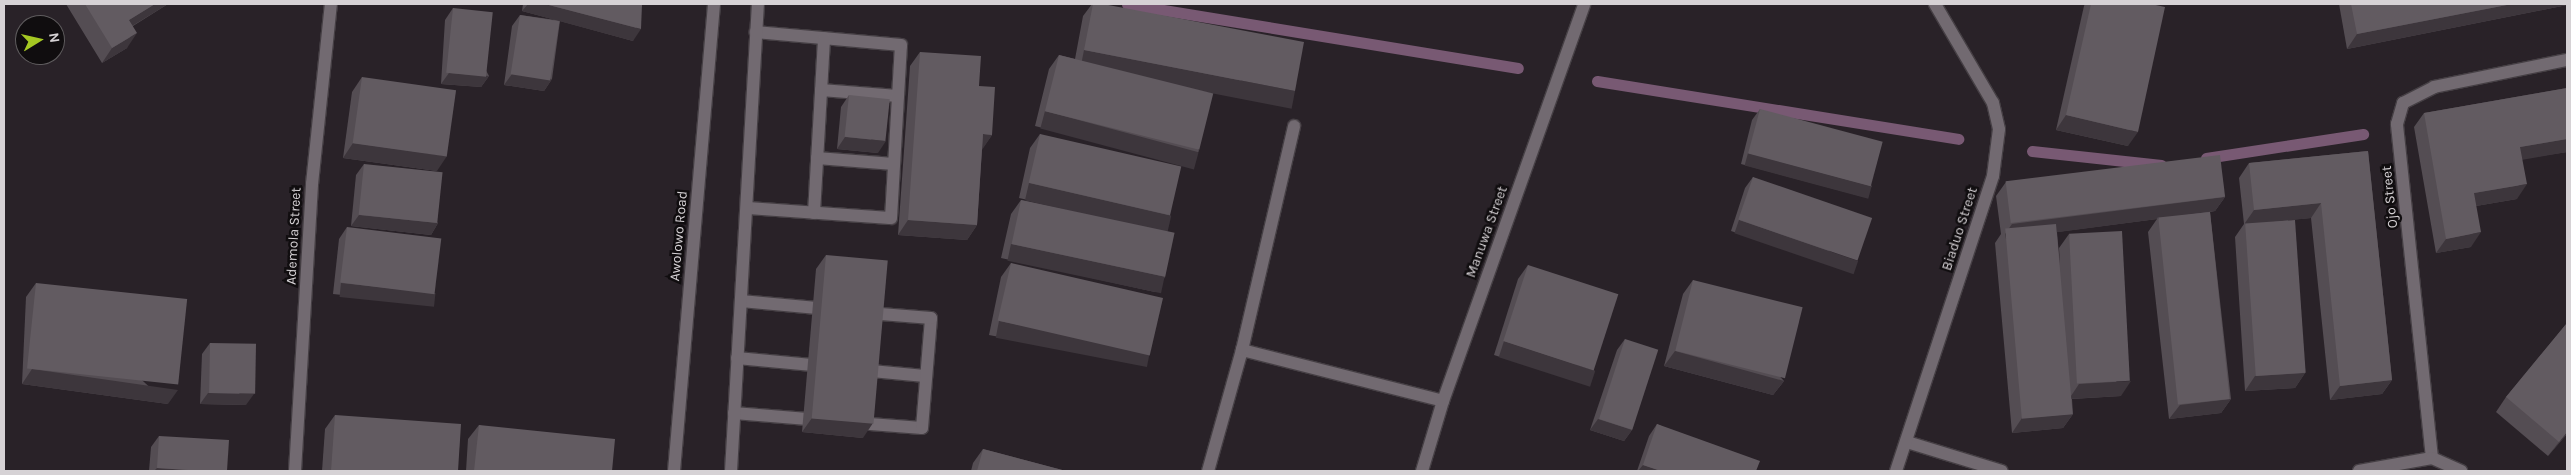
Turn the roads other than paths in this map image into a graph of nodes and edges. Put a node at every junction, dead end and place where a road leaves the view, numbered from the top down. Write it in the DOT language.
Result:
graph roads {
  1 [pos="331,4"];
  2 [pos="714,4"];
  3 [pos="758,4"];
  4 [pos="1584,4"];
  5 [pos="1935,4"];
  6 [pos="756,32"];
  7 [pos="824,38"];
  8 [pos="2567,60"];
  9 [pos="821,90"];
  10 [pos="898,96"];
  11 [pos="1294,126"];
  12 [pos="817,158"];
  13 [pos="894,164"];
  14 [pos="748,208"];
  15 [pos="814,213"];
  16 [pos="741,301"];
  17 [pos="1242,350"];
  18 [pos="737,358"];
  19 [pos="925,376"];
  20 [pos="1443,401"];
  21 [pos="734,413"];
  22 [pos="1907,442"];
  23 [pos="2432,458"];
  24 [pos="295,471"];
  25 [pos="674,471"];
  26 [pos="731,471"];
  27 [pos="1208,471"];
  28 [pos="1422,471"];
  29 [pos="1896,471"];
  30 [pos="2002,471"];
  31 [pos="2359,471"];
  32 [pos="2461,471"];
  1 -- 24 [label="street, Ademola Street"];
  2 -- 25 [label="street, Awolowo Road"];
  3 -- 6 [label="street"];
  4 -- 20 [label="street, Manuwa Street"];
  5 -- 22 [label="street, Biaduo Street"];
  6 -- 7 [label="street"];
  6 -- 14 [label="street"];
  7 -- 9 [label="street"];
  7 -- 10 [label="street"];
  8 -- 23 [label="street, Ojo Street"];
  9 -- 10 [label="street"];
  9 -- 12 [label="street"];
  10 -- 13 [label="street"];
  11 -- 17 [label="street"];
  12 -- 13 [label="street"];
  12 -- 15 [label="street"];
  13 -- 15 [label="street"];
  14 -- 15 [label="street"];
  14 -- 16 [label="street"];
  16 -- 18 [label="street"];
  16 -- 19 [label="street"];
  17 -- 20 [label="street"];
  17 -- 27 [label="street"];
  18 -- 19 [label="street"];
  18 -- 21 [label="street"];
  19 -- 21 [label="street"];
  20 -- 28 [label="street, Manuwa Street"];
  21 -- 26 [label="street"];
  22 -- 29 [label="street, Biaduo Street"];
  22 -- 30 [label="street"];
  23 -- 31 [label="street"];
  23 -- 32 [label="street"];
}
